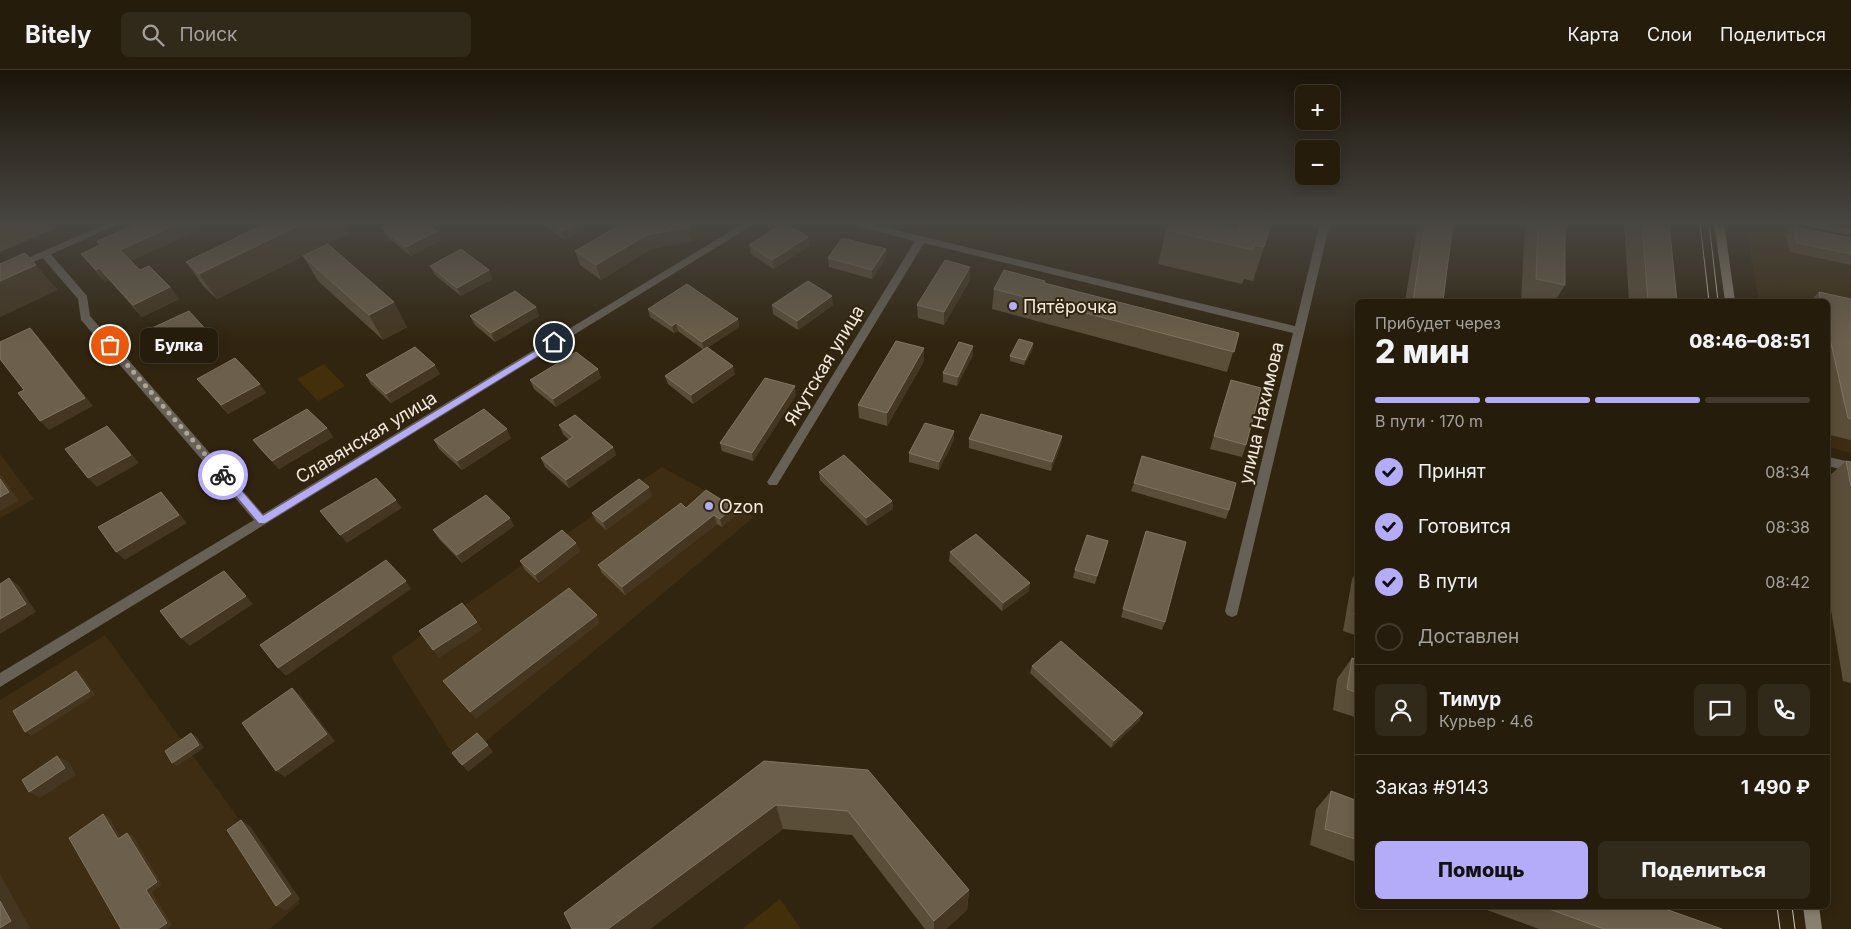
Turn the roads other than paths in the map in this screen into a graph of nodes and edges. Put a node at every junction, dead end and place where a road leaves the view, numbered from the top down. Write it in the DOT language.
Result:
graph roads {
  1 [pos="25,263"];
  2 [pos="53,263"];
  3 [pos="685,263"];
  4 [pos="906,263"];
  5 [pos="1017,263"];
  6 [pos="1315,263"];
  7 [pos="1725,263"];
  8 [pos="0,274"];
  9 [pos="1730,299"];
  10 [pos="1298,330"];
  11 [pos="1830,463"];
  12 [pos="1851,468"];
  13 [pos="774,482"];
  14 [pos="262,521"];
  15 [pos="1232,611"];
  16 [pos="0,681"];
  17 [pos="1811,909"];
  18 [pos="1814,929"];
  1 -- 8 [label="street"];
  2 -- 14 [label="street"];
  3 -- 14 [label="street, Славянская улица"];
  4 -- 13 [label="street, Якутская улица"];
  5 -- 10 [label="street"];
  6 -- 10 [label="street, улица Нахимова"];
  7 -- 9 [label="main road"];
  10 -- 15 [label="street, улица Нахимова"];
  11 -- 12 [label="street"];
  14 -- 16 [label="street, Славянская улица"];
  17 -- 18 [label="main road"];
}
